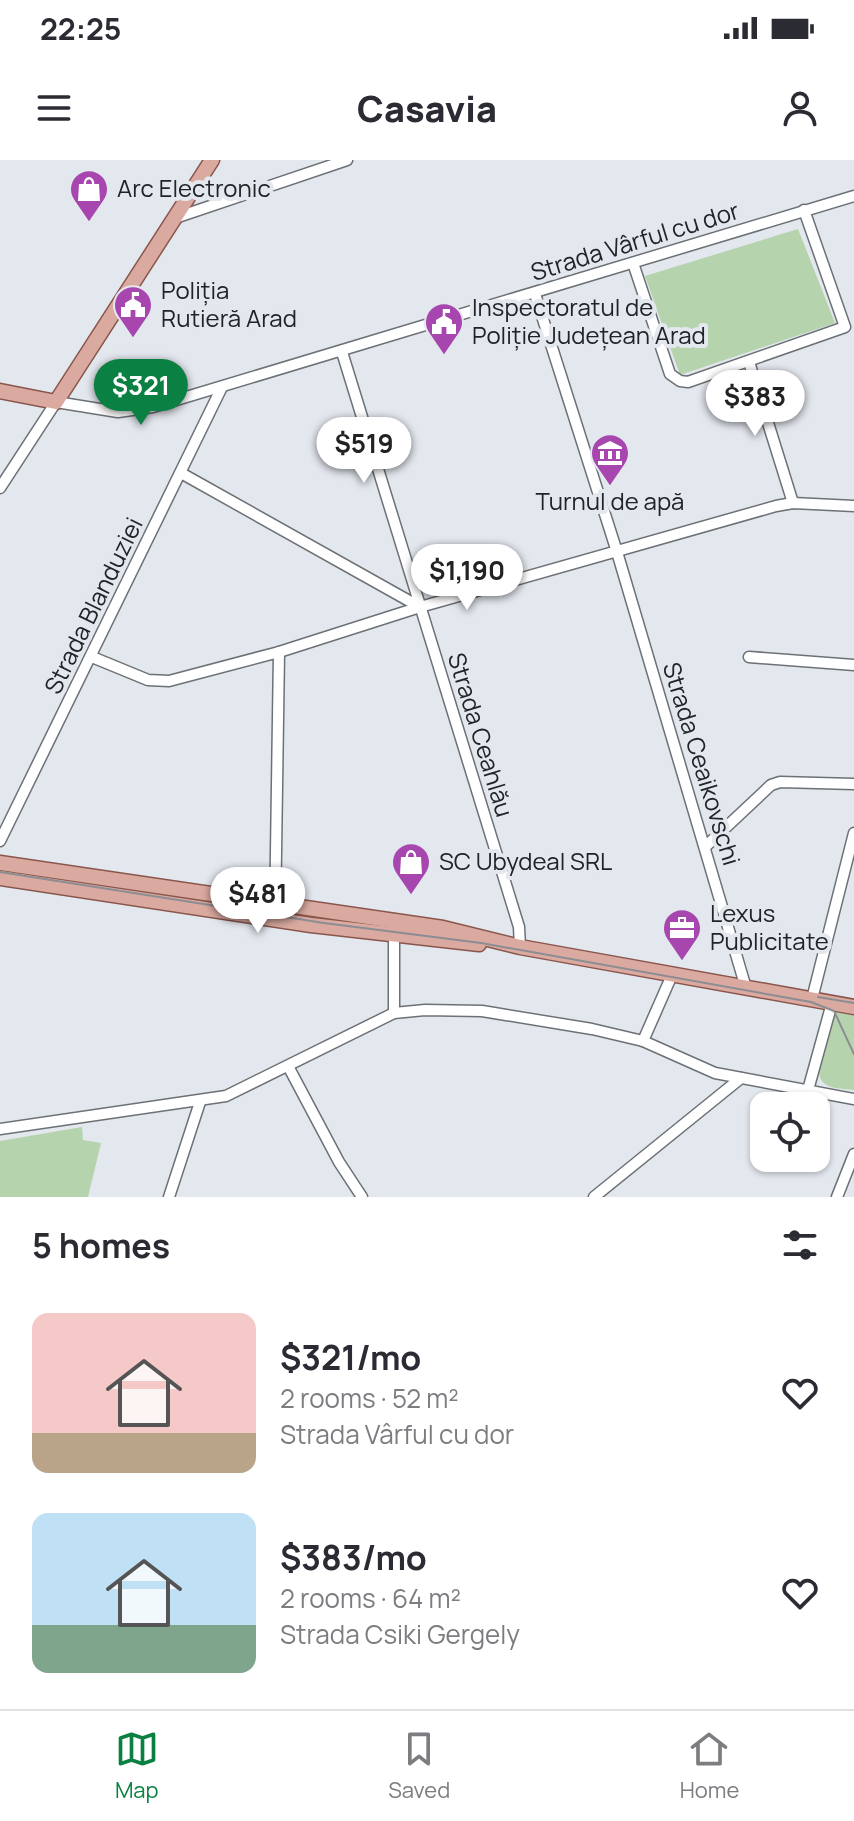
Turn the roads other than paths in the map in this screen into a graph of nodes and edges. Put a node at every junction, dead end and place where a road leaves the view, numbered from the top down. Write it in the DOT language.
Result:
graph roads {
  1 [pos="212,160"];
  2 [pos="347,160"];
  3 [pos="854,196"];
  4 [pos="804,210"];
  5 [pos="175,218"];
  6 [pos="633,263"];
  7 [pos="535,294"];
  8 [pos="850,325"];
  9 [pos="342,352"];
  10 [pos="749,362"];
  11 [pos="222,387"];
  12 [pos="0,391"];
  13 [pos="56,402"];
  14 [pos="181,473"];
  15 [pos="0,488"];
  16 [pos="793,503"];
  17 [pos="854,506"];
  18 [pos="617,552"];
  19 [pos="420,607"];
  20 [pos="279,652"];
  21 [pos="92,657"];
  22 [pos="749,657"];
  23 [pos="854,665"];
  24 [pos="854,784"];
  25 [pos="854,833"];
  26 [pos="0,841"];
  27 [pos="705,847"];
  28 [pos="0,863"];
  29 [pos="0,878"];
  30 [pos="275,911"];
  31 [pos="394,934"];
  32 [pos="520,947"];
  33 [pos="672,975"];
  34 [pos="746,988"];
  35 [pos="812,999"];
  36 [pos="832,1003"];
  37 [pos="854,1007"];
  38 [pos="394,1013"];
  39 [pos="643,1041"];
  40 [pos="288,1066"];
  41 [pos="741,1078"];
  42 [pos="808,1090"];
  43 [pos="854,1099"];
  44 [pos="200,1102"];
  45 [pos="0,1129"];
  46 [pos="854,1154"];
  47 [pos="169,1197"];
  48 [pos="362,1197"];
  49 [pos="594,1197"];
  50 [pos="837,1197"];
  1 -- 5 [label="main road"];
  2 -- 5 [label="street"];
  3 -- 4 [label="street, Strada Vârful cu dor"];
  4 -- 6 [label="street, Strada Vârful cu dor"];
  4 -- 8 [label="street"];
  5 -- 13 [label="main road"];
  6 -- 7 [label="street, Strada Vârful cu dor"];
  6 -- 10 [label="street"];
  7 -- 9 [label="street, Strada Vârful cu dor"];
  7 -- 18 [label="street, Strada Ceaikovschi"];
  8 -- 10 [label="street"];
  9 -- 11 [label="street, Strada Vârful cu dor"];
  9 -- 19 [label="street, Strada Ceahlău"];
  10 -- 16 [label="street"];
  11 -- 13 [label="street, Strada Vârful cu dor"];
  11 -- 14 [label="street, Strada Blanduziei"];
  12 -- 13 [label="main road"];
  13 -- 15 [label="street"];
  14 -- 19 [label="street"];
  14 -- 21 [label="street, Strada Blanduziei"];
  16 -- 17 [label="street"];
  16 -- 18 [label="street"];
  18 -- 19 [label="street"];
  18 -- 27 [label="street, Strada Ceaikovschi"];
  19 -- 20 [label="street"];
  19 -- 32 [label="street, Strada Ceahlău"];
  20 -- 21 [label="street"];
  20 -- 30 [label="street"];
  21 -- 26 [label="street, Strada Blanduziei"];
  22 -- 23 [label="street"];
  24 -- 27 [label="street"];
  25 -- 35 [label="street"];
  27 -- 34 [label="street, Strada Ceaikovschi"];
  28 -- 30 [label="main road"];
  29 -- 30 [label="main road"];
  30 -- 31 [label="main road"];
  30 -- 32 [label="main road"];
  31 -- 32 [label="main road"];
  31 -- 38 [label="street"];
  32 -- 33 [label="main road"];
  33 -- 34 [label="main road"];
  33 -- 39 [label="street"];
  34 -- 35 [label="main road"];
  35 -- 36 [label="main road"];
  36 -- 37 [label="main road"];
  36 -- 42 [label="street"];
  38 -- 39 [label="street"];
  38 -- 40 [label="street"];
  39 -- 41 [label="street"];
  40 -- 44 [label="street"];
  40 -- 48 [label="street"];
  41 -- 42 [label="street"];
  41 -- 49 [label="street"];
  42 -- 43 [label="street"];
  44 -- 45 [label="street"];
  44 -- 47 [label="street"];
  46 -- 50 [label="street"];
}
